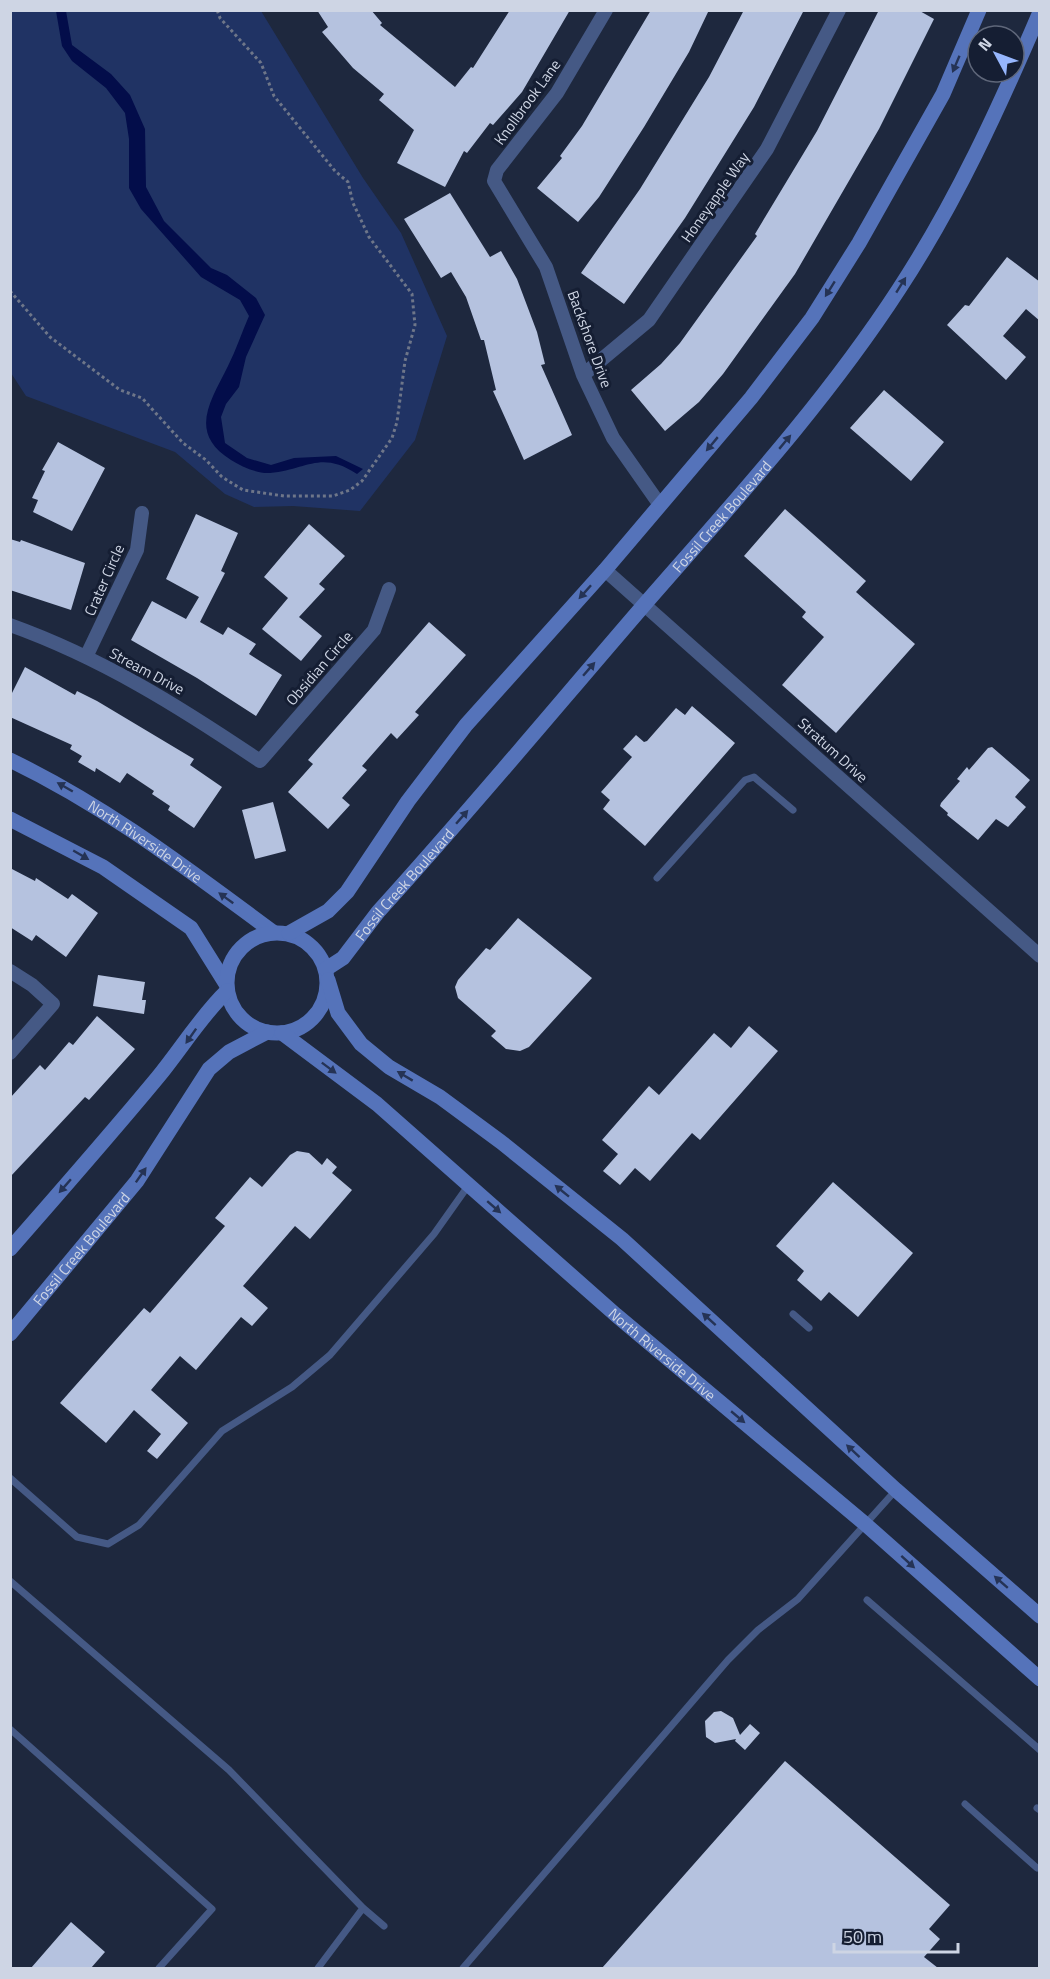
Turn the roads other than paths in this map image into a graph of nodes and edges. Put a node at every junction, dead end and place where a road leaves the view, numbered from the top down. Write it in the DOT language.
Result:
graph roads {
  1 [pos="606,10"];
  2 [pos="839,10"];
  3 [pos="979,10"];
  4 [pos="1040,12"];
  5 [pos="494,181"];
  6 [pos="583,375"];
  7 [pos="660,505"];
  8 [pos="142,513"];
  9 [pos="605,570"];
  10 [pos="389,589"];
  11 [pos="645,604"];
  12 [pos="10,625"];
  13 [pos="86,657"];
  14 [pos="10,760"];
  15 [pos="260,760"];
  16 [pos="793,810"];
  17 [pos="10,819"];
  18 [pos="657,878"];
  19 [pos="273,932"];
  20 [pos="289,933"];
  21 [pos="1040,956"];
  22 [pos="10,972"];
  23 [pos="327,975"];
  24 [pos="227,987"];
  25 [pos="267,1032"];
  26 [pos="282,1033"];
  27 [pos="10,1053"];
  28 [pos="469,1185"];
  29 [pos="10,1249"];
  30 [pos="793,1314"];
  31 [pos="809,1328"];
  32 [pos="10,1334"];
  33 [pos="10,1478"];
  34 [pos="896,1490"];
  35 [pos="864,1523"];
  36 [pos="10,1581"];
  37 [pos="867,1600"];
  38 [pos="1040,1616"];
  39 [pos="1040,1679"];
  40 [pos="10,1729"];
  41 [pos="1040,1750"];
  42 [pos="965,1804"];
  43 [pos="1037,1868"];
  44 [pos="363,1908"];
  45 [pos="384,1926"];
  46 [pos="159,1968"];
  47 [pos="318,1968"];
  48 [pos="463,1968"];
  1 -- 5 [label="street, Knollbrook Lane"];
  2 -- 6 [label="street, Honeyapple Way"];
  3 -- 7 [label="main road, one-way"];
  11 -- 4 [label="main road, Fossil Creek Boulevard, one-way"];
  5 -- 6 [label="street, Backshore Drive"];
  6 -- 7 [label="street, Backshore Drive"];
  7 -- 9 [label="main road"];
  8 -- 13 [label="street, Crater Circle"];
  9 -- 11 [label="street, Stratum Drive"];
  9 -- 20 [label="main road, one-way"];
  10 -- 15 [label="street, Obsidian Circle"];
  11 -- 21 [label="street, Stratum Drive"];
  23 -- 11 [label="main road, Fossil Creek Boulevard, one-way"];
  12 -- 13 [label="street, Stream Drive"];
  13 -- 15 [label="street, Stream Drive"];
  19 -- 14 [label="main road, North Riverside Drive, one-way"];
  16 -- 18 [label="lane"];
  17 -- 24 [label="main road, one-way"];
  19 -- 20 [label="main road"];
  19 -- 24 [label="main road"];
  20 -- 23 [label="main road"];
  22 -- 27 [label="street"];
  23 -- 26 [label="main road"];
  34 -- 23 [label="main road, one-way"];
  24 -- 25 [label="main road"];
  24 -- 29 [label="main road, one-way"];
  25 -- 26 [label="main road"];
  32 -- 25 [label="main road, Fossil Creek Boulevard, one-way"];
  26 -- 28 [label="main road, North Riverside Drive, one-way"];
  28 -- 33 [label="lane"];
  28 -- 35 [label="main road, North Riverside Drive, one-way"];
  30 -- 31 [label="lane"];
  34 -- 35 [label="lane"];
  38 -- 34 [label="main road, one-way"];
  35 -- 39 [label="main road, North Riverside Drive, one-way"];
  35 -- 48 [label="lane"];
  36 -- 44 [label="lane"];
  37 -- 41 [label="lane"];
  40 -- 46 [label="lane"];
  42 -- 43 [label="lane"];
  44 -- 45 [label="lane"];
  44 -- 47 [label="lane"];
}
